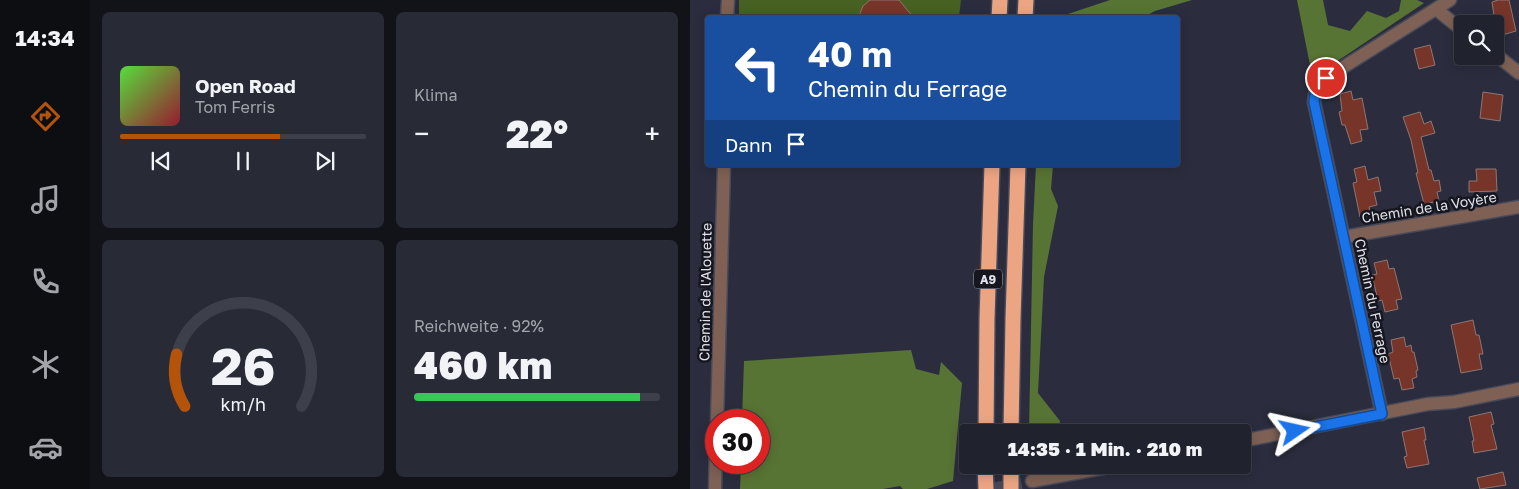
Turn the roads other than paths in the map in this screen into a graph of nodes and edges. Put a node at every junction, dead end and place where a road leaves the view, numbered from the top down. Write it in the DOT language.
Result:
graph roads {
  1 [pos="728,0"];
  2 [pos="1000,0"];
  3 [pos="1026,0"];
  4 [pos="1450,0"];
  5 [pos="1436,9"];
  6 [pos="728,15"];
  7 [pos="999,15"];
  8 [pos="1025,15"];
  9 [pos="1454,24"];
  10 [pos="1504,61"];
  11 [pos="1519,73"];
  12 [pos="724,167"];
  13 [pos="992,167"];
  14 [pos="1018,167"];
  15 [pos="1519,208"];
  16 [pos="1344,236"];
  17 [pos="1519,389"];
  18 [pos="717,409"];
  19 [pos="1382,414"];
  20 [pos="986,424"];
  21 [pos="1011,424"];
  22 [pos="1251,439"];
  23 [pos="715,474"];
  24 [pos="986,474"];
  25 [pos="1011,474"];
  26 [pos="1070,474"];
  27 [pos="1032,481"];
  28 [pos="715,489"];
  29 [pos="986,489"];
  30 [pos="1011,489"];
  1 -- 6 [label="street"];
  2 -- 7 [label="highway"];
  3 -- 8 [label="highway"];
  4 -- 5 [label="street, Chemin du Ferrage"];
  5 -- 9 [label="street"];
  5 -- 16 [label="street, Chemin du Ferrage"];
  10 -- 11 [label="street"];
  12 -- 18 [label="street, Chemin de l'Alouette"];
  13 -- 20 [label="highway, A9"];
  14 -- 21 [label="highway, A9"];
  15 -- 16 [label="street, Chemin de la Voyère"];
  16 -- 19 [label="street, Chemin du Ferrage"];
  17 -- 19 [label="street"];
  19 -- 22 [label="street"];
  23 -- 28 [label="street"];
  24 -- 29 [label="highway"];
  25 -- 30 [label="highway"];
  26 -- 27 [label="street"];
}
